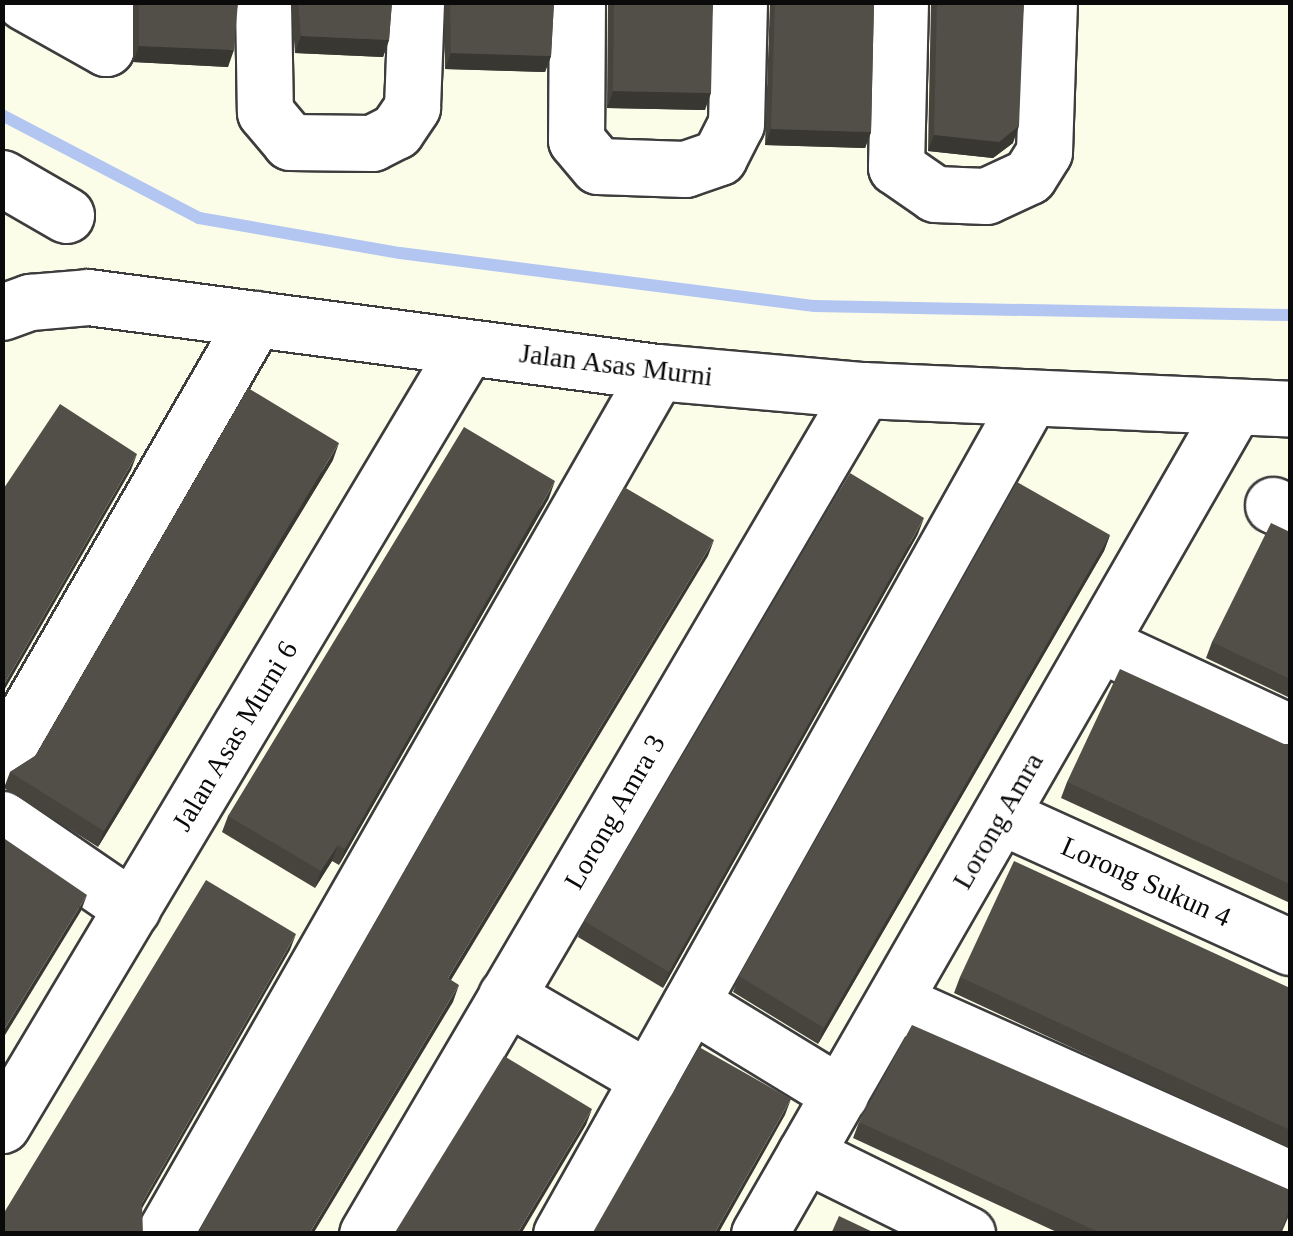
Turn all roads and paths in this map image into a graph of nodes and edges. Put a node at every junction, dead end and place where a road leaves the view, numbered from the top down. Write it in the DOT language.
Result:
graph roads {
  1 [pos="24,2"];
  2 [pos="262,2"];
  3 [pos="416,2"];
  4 [pos="576,2"];
  5 [pos="739,2"];
  6 [pos="900,2"];
  7 [pos="1050,2"];
  8 [pos="106,25"];
  9 [pos="2,178"];
  10 [pos="66,216"];
  11 [pos="2,312"];
  12 [pos="255,319"];
  13 [pos="467,348"];
  14 [pos="657,372"];
  15 [pos="863,390"];
  16 [pos="1030,398"];
  17 [pos="1234,408"];
  18 [pos="1290,409"];
  19 [pos="1100,644"];
  20 [pos="1290,732"];
  21 [pos="2,757"];
  22 [pos="1001,816"];
  23 [pos="2,820"];
  24 [pos="132,908"];
  25 [pos="1290,948"];
  26 [pos="506,996"];
  27 [pos="894,1000"];
  28 [pos="691,1003"];
  29 [pos="649,1078"];
  30 [pos="840,1094"];
  31 [pos="2,1125"];
  32 [pos="805,1154"];
  33 [pos="1290,1178"];
  34 [pos="164,1234"];
  35 [pos="367,1234"];
  36 [pos="561,1234"];
  37 [pos="759,1234"];
  38 [pos="967,1234"];
  1 -- 8 [label="street"];
  2 -- 3 [label="street"];
  4 -- 5 [label="street"];
  6 -- 7 [label="street"];
  9 -- 10 [label="street"];
  11 -- 12 [label="street, Jalan Asas Murni"];
  12 -- 13 [label="street, Jalan Asas Murni"];
  12 -- 21 [label="street"];
  13 -- 14 [label="street, Jalan Asas Murni"];
  13 -- 24 [label="street, Jalan Asas Murni 6"];
  14 -- 15 [label="street, Jalan Asas Murni"];
  14 -- 34 [label="street"];
  15 -- 16 [label="street, Jalan Asas Murni"];
  15 -- 26 [label="street, Lorong Amra 3"];
  16 -- 17 [label="street, Jalan Asas Murni"];
  16 -- 28 [label="street"];
  17 -- 18 [label="street, Jalan Asas Murni"];
  17 -- 19 [label="street, Lorong Amra"];
  19 -- 20 [label="street"];
  19 -- 22 [label="street, Lorong Amra"];
  22 -- 25 [label="street, Lorong Sukun 4"];
  22 -- 27 [label="street, Lorong Amra"];
  23 -- 24 [label="street"];
  24 -- 31 [label="street, Jalan Asas Murni 6"];
  26 -- 29 [label="street"];
  26 -- 35 [label="street, Lorong Amra 3"];
  27 -- 30 [label="street, Lorong Amra"];
  27 -- 33 [label="street"];
  28 -- 29 [label="street"];
  28 -- 30 [label="street"];
  29 -- 36 [label="street"];
  30 -- 32 [label="street, Lorong Amra"];
  32 -- 37 [label="street, Lorong Amra"];
  32 -- 38 [label="street"];
}
